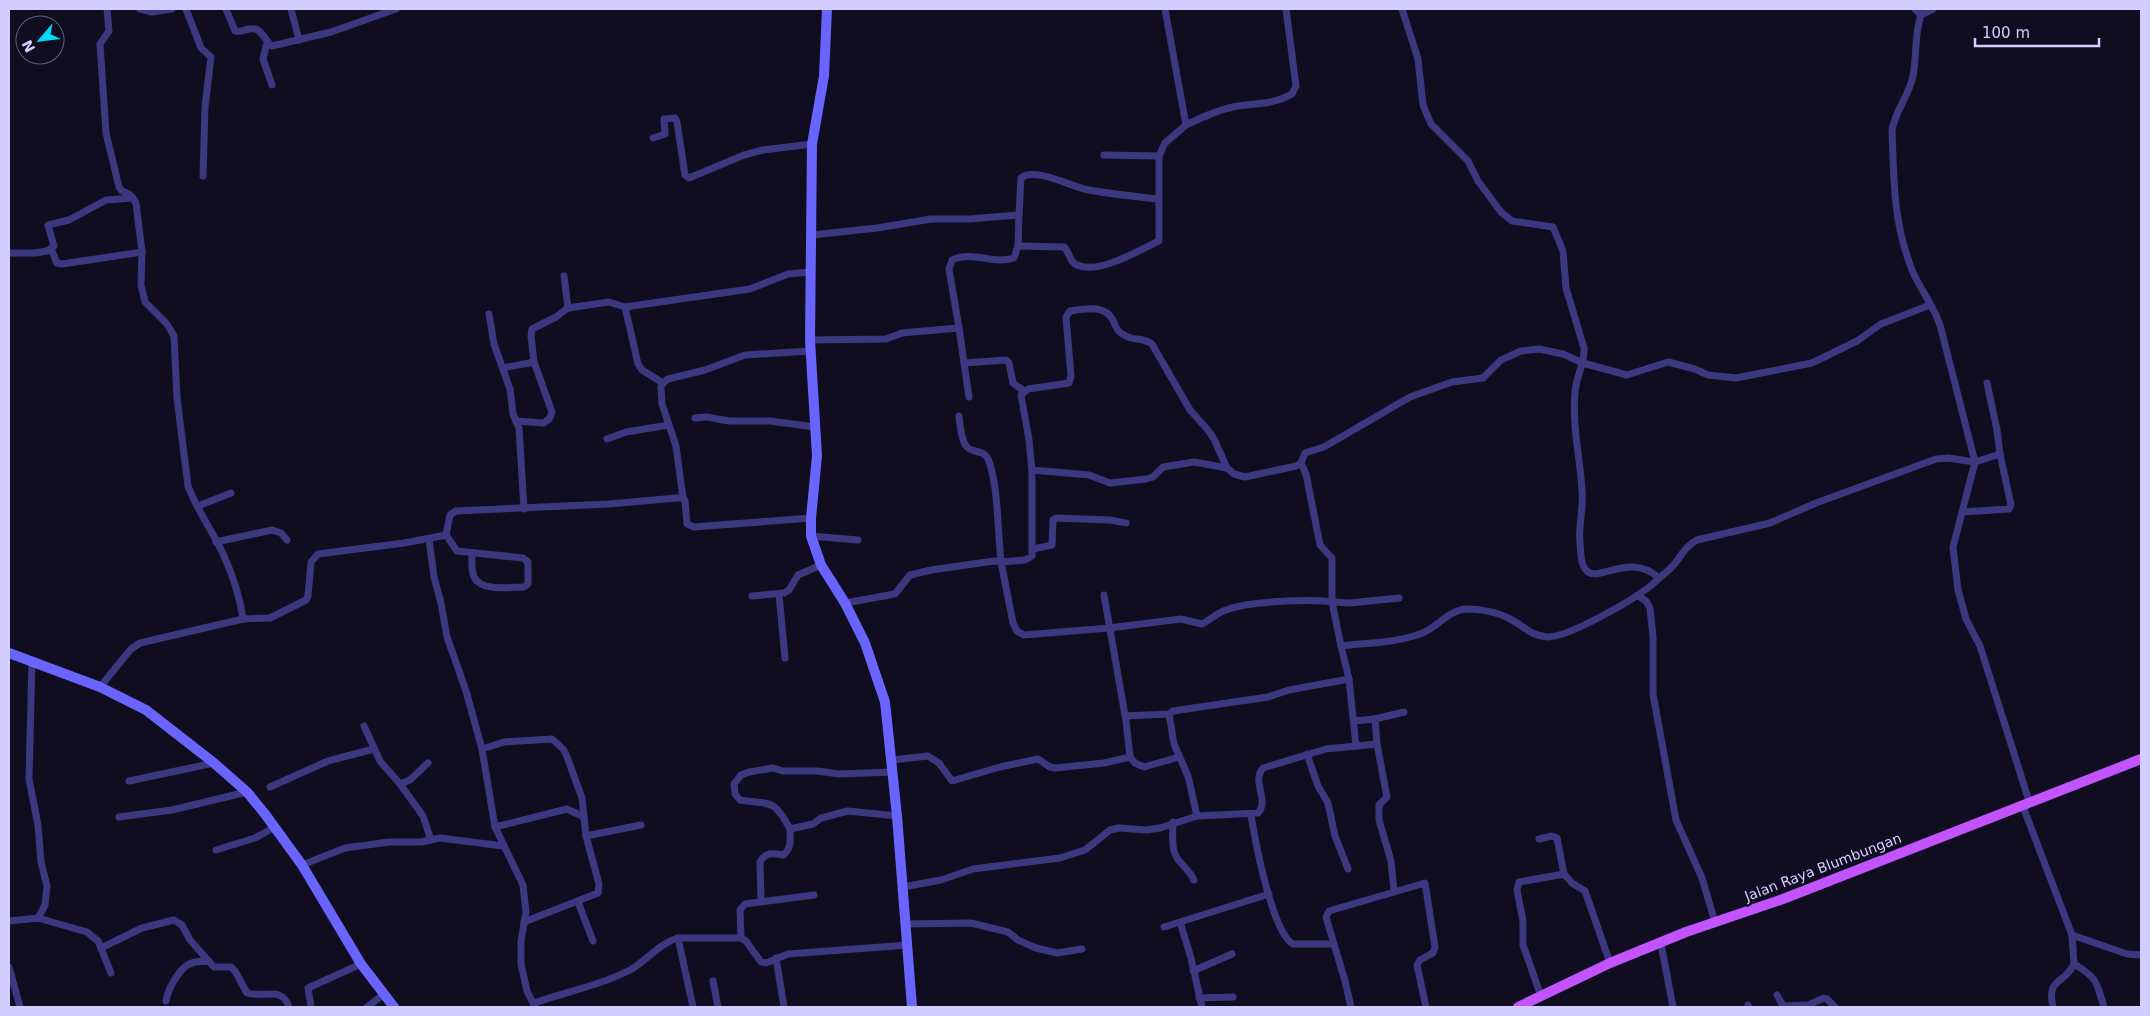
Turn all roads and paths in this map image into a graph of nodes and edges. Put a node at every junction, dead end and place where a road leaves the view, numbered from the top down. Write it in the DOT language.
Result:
graph roads {
  1 [pos="107,9"];
  2 [pos="140,9"];
  3 [pos="172,9"];
  4 [pos="186,9"];
  5 [pos="226,9"];
  6 [pos="291,9"];
  7 [pos="396,9"];
  8 [pos="828,9"];
  9 [pos="1166,9"];
  10 [pos="1286,9"];
  11 [pos="1402,9"];
  12 [pos="1915,9"];
  13 [pos="1933,9"];
  14 [pos="1921,15"];
  15 [pos="299,40"];
  16 [pos="267,43"];
  17 [pos="272,85"];
  18 [pos="1186,125"];
  19 [pos="653,138"];
  20 [pos="812,144"];
  21 [pos="1104,155"];
  22 [pos="1159,156"];
  23 [pos="203,176"];
  24 [pos="133,198"];
  25 [pos="1158,199"];
  26 [pos="1019,214"];
  27 [pos="812,234"];
  28 [pos="1018,246"];
  29 [pos="51,249"];
  30 [pos="142,252"];
  31 [pos="9,253"];
  32 [pos="811,272"];
  33 [pos="564,276"];
  34 [pos="1930,305"];
  35 [pos="625,307"];
  36 [pos="568,308"];
  37 [pos="489,314"];
  38 [pos="959,328"];
  39 [pos="811,346"];
  40 [pos="534,362"];
  41 [pos="965,363"];
  42 [pos="1583,363"];
  43 [pos="502,368"];
  44 [pos="663,383"];
  45 [pos="1987,383"];
  46 [pos="1024,391"];
  47 [pos="969,397"];
  48 [pos="959,416"];
  49 [pos="695,418"];
  50 [pos="516,422"];
  51 [pos="669,425"];
  52 [pos="815,427"];
  53 [pos="607,439"];
  54 [pos="2000,454"];
  55 [pos="1975,462"];
  56 [pos="1301,463"];
  57 [pos="1227,468"];
  58 [pos="1032,470"];
  59 [pos="231,493"];
  60 [pos="683,498"];
  61 [pos="198,506"];
  62 [pos="524,509"];
  63 [pos="1962,512"];
  64 [pos="811,518"];
  65 [pos="1126,523"];
  66 [pos="446,535"];
  67 [pos="812,536"];
  68 [pos="429,539"];
  69 [pos="287,540"];
  70 [pos="858,540"];
  71 [pos="216,542"];
  72 [pos="1033,549"];
  73 [pos="472,553"];
  74 [pos="1001,562"];
  75 [pos="821,565"];
  76 [pos="1659,578"];
  77 [pos="779,594"];
  78 [pos="1104,595"];
  79 [pos="752,596"];
  80 [pos="1638,596"];
  81 [pos="1399,598"];
  82 [pos="1332,602"];
  83 [pos="845,603"];
  84 [pos="243,619"];
  85 [pos="1109,628"];
  86 [pos="1341,646"];
  87 [pos="9,653"];
  88 [pos="785,658"];
  89 [pos="32,661"];
  90 [pos="1349,678"];
  91 [pos="100,687"];
  92 [pos="1404,712"];
  93 [pos="1169,714"];
  94 [pos="1125,716"];
  95 [pos="1375,719"];
  96 [pos="1354,721"];
  97 [pos="364,726"];
  98 [pos="1377,744"];
  99 [pos="1356,746"];
  100 [pos="374,749"];
  101 [pos="482,749"];
  102 [pos="1308,754"];
  103 [pos="1130,757"];
  104 [pos="1179,757"];
  105 [pos="2141,759"];
  106 [pos="892,760"];
  107 [pos="214,763"];
  108 [pos="428,763"];
  109 [pos="892,772"];
  110 [pos="129,781"];
  111 [pos="400,784"];
  112 [pos="270,788"];
  113 [pos="247,792"];
  114 [pos="2025,803"];
  115 [pos="1251,815"];
  116 [pos="897,816"];
  117 [pos="1197,816"];
  118 [pos="119,817"];
  119 [pos="584,817"];
  120 [pos="1173,822"];
  121 [pos="641,825"];
  122 [pos="495,827"];
  123 [pos="275,828"];
  124 [pos="790,828"];
  125 [pos="586,836"];
  126 [pos="1539,839"];
  127 [pos="431,840"];
  128 [pos="503,846"];
  129 [pos="216,850"];
  130 [pos="302,865"];
  131 [pos="1348,869"];
  132 [pos="1564,874"];
  133 [pos="1194,880"];
  134 [pos="903,887"];
  135 [pos="1394,892"];
  136 [pos="1269,894"];
  137 [pos="814,895"];
  138 [pos="761,900"];
  139 [pos="578,902"];
  140 [pos="38,918"];
  141 [pos="9,921"];
  142 [pos="524,922"];
  143 [pos="1180,922"];
  144 [pos="1715,922"];
  145 [pos="906,924"];
  146 [pos="1164,926"];
  147 [pos="2072,935"];
  148 [pos="678,938"];
  149 [pos="741,938"];
  150 [pos="593,941"];
  151 [pos="1334,944"];
  152 [pos="1661,944"];
  153 [pos="908,945"];
  154 [pos="102,948"];
  155 [pos="1082,949"];
  156 [pos="1232,954"];
  157 [pos="2141,955"];
  158 [pos="776,958"];
  159 [pos="208,961"];
  160 [pos="1610,963"];
  161 [pos="361,964"];
  162 [pos="2074,964"];
  163 [pos="9,967"];
  164 [pos="1193,971"];
  165 [pos="111,973"];
  166 [pos="713,981"];
  167 [pos="384,994"];
  168 [pos="1777,995"];
  169 [pos="1541,996"];
  170 [pos="1233,997"];
  171 [pos="1199,998"];
  172 [pos="166,1001"];
  173 [pos="535,1005"];
  174 [pos="20,1007"];
  175 [pos="289,1007"];
  176 [pos="310,1007"];
  177 [pos="367,1007"];
  178 [pos="394,1007"];
  179 [pos="693,1007"];
  180 [pos="718,1007"];
  181 [pos="784,1007"];
  182 [pos="912,1007"];
  183 [pos="1202,1007"];
  184 [pos="1351,1007"];
  185 [pos="1426,1007"];
  186 [pos="1518,1007"];
  187 [pos="1673,1007"];
  188 [pos="1834,1007"];
  189 [pos="2053,1007"];
  190 [pos="2104,1007"];
  1 -- 24 [label="street"];
  2 -- 3 [label="street"];
  4 -- 23 [label="street"];
  5 -- 16 [label="street"];
  6 -- 15 [label="street"];
  7 -- 15 [label="street"];
  8 -- 20 [label="street"];
  9 -- 18 [label="street"];
  10 -- 18 [label="street"];
  11 -- 42 [label="street"];
  12 -- 14 [label="street"];
  13 -- 14 [label="street"];
  14 -- 34 [label="street"];
  15 -- 16 [label="street"];
  16 -- 17 [label="street"];
  18 -- 22 [label="street"];
  19 -- 20 [label="street"];
  20 -- 27 [label="street"];
  21 -- 22 [label="street"];
  22 -- 25 [label="street"];
  24 -- 29 [label="street"];
  24 -- 30 [label="street"];
  25 -- 26 [label="street"];
  25 -- 28 [label="street"];
  26 -- 27 [label="street"];
  26 -- 28 [label="street"];
  27 -- 32 [label="street"];
  28 -- 38 [label="street"];
  29 -- 30 [label="street"];
  29 -- 31 [label="street"];
  30 -- 61 [label="street"];
  32 -- 35 [label="street"];
  32 -- 39 [label="street"];
  33 -- 36 [label="street"];
  34 -- 42 [label="street"];
  34 -- 55 [label="street"];
  35 -- 36 [label="street"];
  35 -- 44 [label="street"];
  36 -- 40 [label="street"];
  37 -- 43 [label="street"];
  38 -- 39 [label="street"];
  38 -- 41 [label="street"];
  39 -- 44 [label="street"];
  39 -- 52 [label="street"];
  40 -- 43 [label="street"];
  40 -- 50 [label="street"];
  41 -- 46 [label="street"];
  41 -- 47 [label="street"];
  42 -- 56 [label="street"];
  42 -- 76 [label="street"];
  43 -- 50 [label="street"];
  44 -- 51 [label="street"];
  45 -- 54 [label="street"];
  46 -- 57 [label="street"];
  46 -- 58 [label="street"];
  48 -- 74 [label="street"];
  49 -- 52 [label="street"];
  50 -- 62 [label="street"];
  51 -- 53 [label="street"];
  51 -- 60 [label="street"];
  52 -- 64 [label="street"];
  54 -- 55 [label="street"];
  54 -- 63 [label="street"];
  55 -- 63 [label="street"];
  55 -- 76 [label="street"];
  56 -- 57 [label="street"];
  56 -- 82 [label="street"];
  57 -- 58 [label="street"];
  58 -- 72 [label="street"];
  59 -- 61 [label="street"];
  60 -- 62 [label="street"];
  60 -- 64 [label="street"];
  61 -- 71 [label="street"];
  62 -- 66 [label="street"];
  63 -- 114 [label="street"];
  64 -- 67 [label="street"];
  65 -- 72 [label="street"];
  66 -- 68 [label="street"];
  66 -- 73 [label="street"];
  67 -- 70 [label="street"];
  67 -- 75 [label="street"];
  68 -- 84 [label="street"];
  68 -- 101 [label="street"];
  69 -- 71 [label="street"];
  71 -- 84 [label="street"];
  72 -- 74 [label="street"];
  73 -- 73 [label="street"];
  74 -- 83 [label="street"];
  74 -- 85 [label="street"];
  75 -- 77 [label="street"];
  75 -- 83 [label="street"];
  76 -- 80 [label="street"];
  77 -- 79 [label="street"];
  77 -- 88 [label="street"];
  78 -- 85 [label="street"];
  80 -- 86 [label="street"];
  80 -- 144 [label="street"];
  81 -- 82 [label="street"];
  82 -- 85 [label="street"];
  82 -- 86 [label="street"];
  83 -- 106 [label="street"];
  84 -- 91 [label="street"];
  85 -- 94 [label="street"];
  86 -- 90 [label="street"];
  87 -- 89 [label="street"];
  89 -- 91 [label="street"];
  89 -- 140 [label="street"];
  90 -- 93 [label="street"];
  90 -- 96 [label="street"];
  91 -- 107 [label="street"];
  92 -- 95 [label="street"];
  93 -- 94 [label="street"];
  93 -- 104 [label="street"];
  94 -- 103 [label="street"];
  95 -- 96 [label="street"];
  95 -- 98 [label="street"];
  96 -- 99 [label="street"];
  97 -- 100 [label="street"];
  98 -- 99 [label="street"];
  98 -- 135 [label="street"];
  99 -- 102 [label="street"];
  100 -- 111 [label="street"];
  100 -- 112 [label="street"];
  101 -- 119 [label="street"];
  101 -- 122 [label="street"];
  102 -- 115 [label="street"];
  102 -- 131 [label="street"];
  103 -- 104 [label="street"];
  103 -- 106 [label="street"];
  104 -- 117 [label="street"];
  105 -- 114 [label="main road, Jalan Raya Blumbungan"];
  106 -- 109 [label="street"];
  107 -- 110 [label="street"];
  107 -- 113 [label="street"];
  108 -- 111 [label="street"];
  109 -- 116 [label="street"];
  109 -- 124 [label="street"];
  111 -- 127 [label="street"];
  113 -- 118 [label="street"];
  113 -- 123 [label="street"];
  114 -- 144 [label="main road, Jalan Raya Blumbungan"];
  114 -- 147 [label="street"];
  115 -- 117 [label="street"];
  115 -- 136 [label="street"];
  116 -- 124 [label="street"];
  116 -- 134 [label="street"];
  117 -- 120 [label="street"];
  119 -- 122 [label="street"];
  119 -- 125 [label="street"];
  120 -- 133 [label="street"];
  120 -- 134 [label="street"];
  121 -- 125 [label="street"];
  122 -- 128 [label="street"];
  123 -- 129 [label="street"];
  123 -- 130 [label="street"];
  124 -- 138 [label="street"];
  125 -- 139 [label="street"];
  126 -- 132 [label="street"];
  127 -- 128 [label="street"];
  127 -- 130 [label="street"];
  128 -- 142 [label="street"];
  130 -- 161 [label="street"];
  132 -- 160 [label="street"];
  132 -- 169 [label="street"];
  134 -- 145 [label="street"];
  135 -- 151 [label="street"];
  135 -- 185 [label="street"];
  136 -- 143 [label="street"];
  136 -- 151 [label="street"];
  137 -- 138 [label="street"];
  138 -- 149 [label="street"];
  139 -- 142 [label="street"];
  139 -- 150 [label="street"];
  140 -- 141 [label="street"];
  140 -- 154 [label="street"];
  142 -- 173 [label="street"];
  143 -- 146 [label="street"];
  143 -- 164 [label="street"];
  144 -- 152 [label="main road, Jalan Raya Blumbungan"];
  145 -- 153 [label="street"];
  145 -- 155 [label="street"];
  147 -- 157 [label="street"];
  147 -- 162 [label="street"];
  148 -- 149 [label="street"];
  148 -- 173 [label="street"];
  148 -- 179 [label="street"];
  149 -- 158 [label="street"];
  151 -- 184 [label="street"];
  152 -- 160 [label="main road, Jalan Raya Blumbungan"];
  152 -- 187 [label="street"];
  153 -- 158 [label="street"];
  153 -- 182 [label="street"];
  154 -- 159 [label="street"];
  154 -- 165 [label="street"];
  156 -- 164 [label="street"];
  158 -- 181 [label="street"];
  159 -- 172 [label="street"];
  159 -- 175 [label="street"];
  160 -- 169 [label="main road, Jalan Raya Blumbungan"];
  161 -- 167 [label="street"];
  161 -- 176 [label="street"];
  162 -- 189 [label="street"];
  162 -- 190 [label="street"];
  163 -- 174 [label="street"];
  164 -- 171 [label="street"];
  166 -- 180 [label="street"];
  167 -- 177 [label="street"];
  167 -- 178 [label="street"];
  168 -- 188 [label="street"];
  169 -- 186 [label="main road, Jalan Raya Blumbungan"];
  170 -- 171 [label="street"];
  171 -- 183 [label="street"];
}
